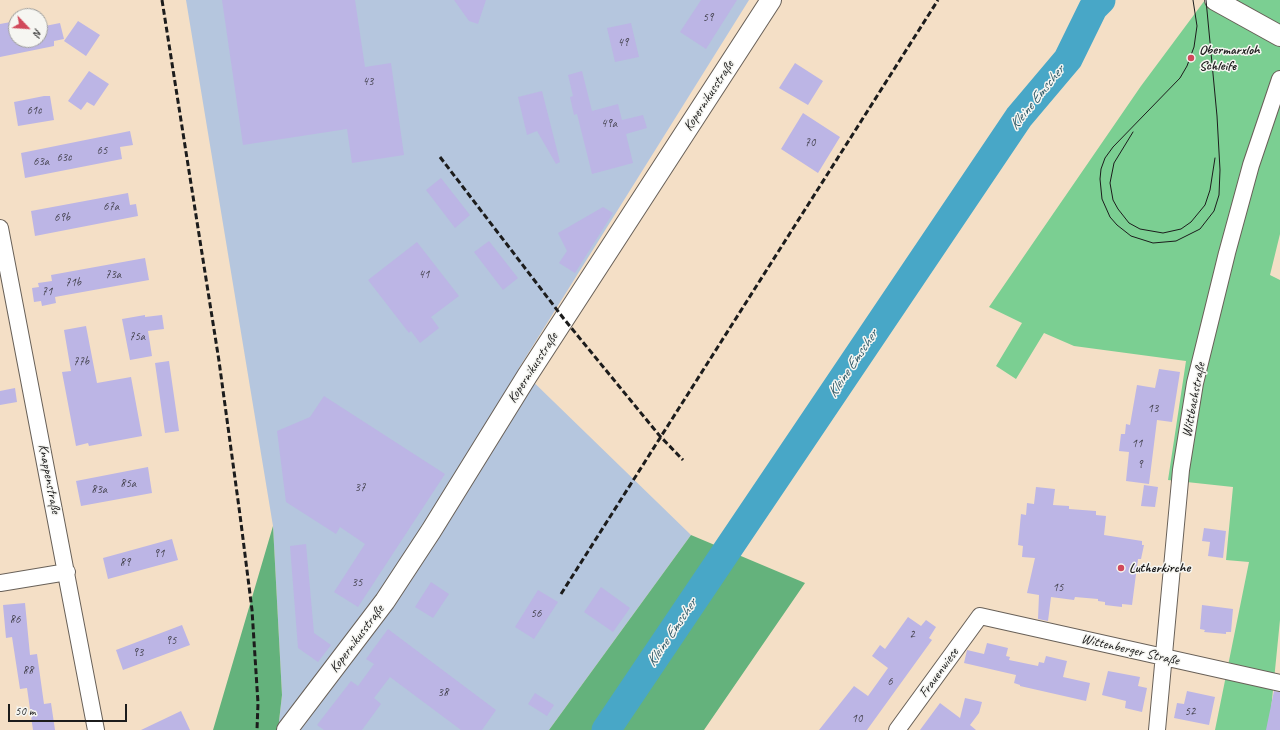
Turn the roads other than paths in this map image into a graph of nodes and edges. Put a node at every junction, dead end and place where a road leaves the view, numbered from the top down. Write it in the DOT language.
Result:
graph roads {
  1 [pos="771,0"];
  2 [pos="1214,0"];
  3 [pos="1240,0"];
  4 [pos="1280,32"];
  5 [pos="1280,36"];
  6 [pos="1280,79"];
  7 [pos="0,228"];
  8 [pos="67,572"];
  9 [pos="0,583"];
  10 [pos="980,616"];
  11 [pos="1164,658"];
  12 [pos="1280,683"];
  13 [pos="96,730"];
  14 [pos="287,730"];
  15 [pos="897,730"];
  16 [pos="1157,730"];
  1 -- 14 [label="street, Kopernikusstraße"];
  2 -- 5 [label="street"];
  3 -- 4 [label="street"];
  6 -- 11 [label="street, Wittbachstraße"];
  7 -- 8 [label="street, Knappenstraße"];
  8 -- 9 [label="street"];
  8 -- 13 [label="street, Knappenstraße"];
  10 -- 11 [label="street, Wittenberger Straße"];
  10 -- 15 [label="street, Frauenwiese"];
  11 -- 12 [label="street, Wittenberger Straße"];
  11 -- 16 [label="street, Wittbachstraße"];
}
